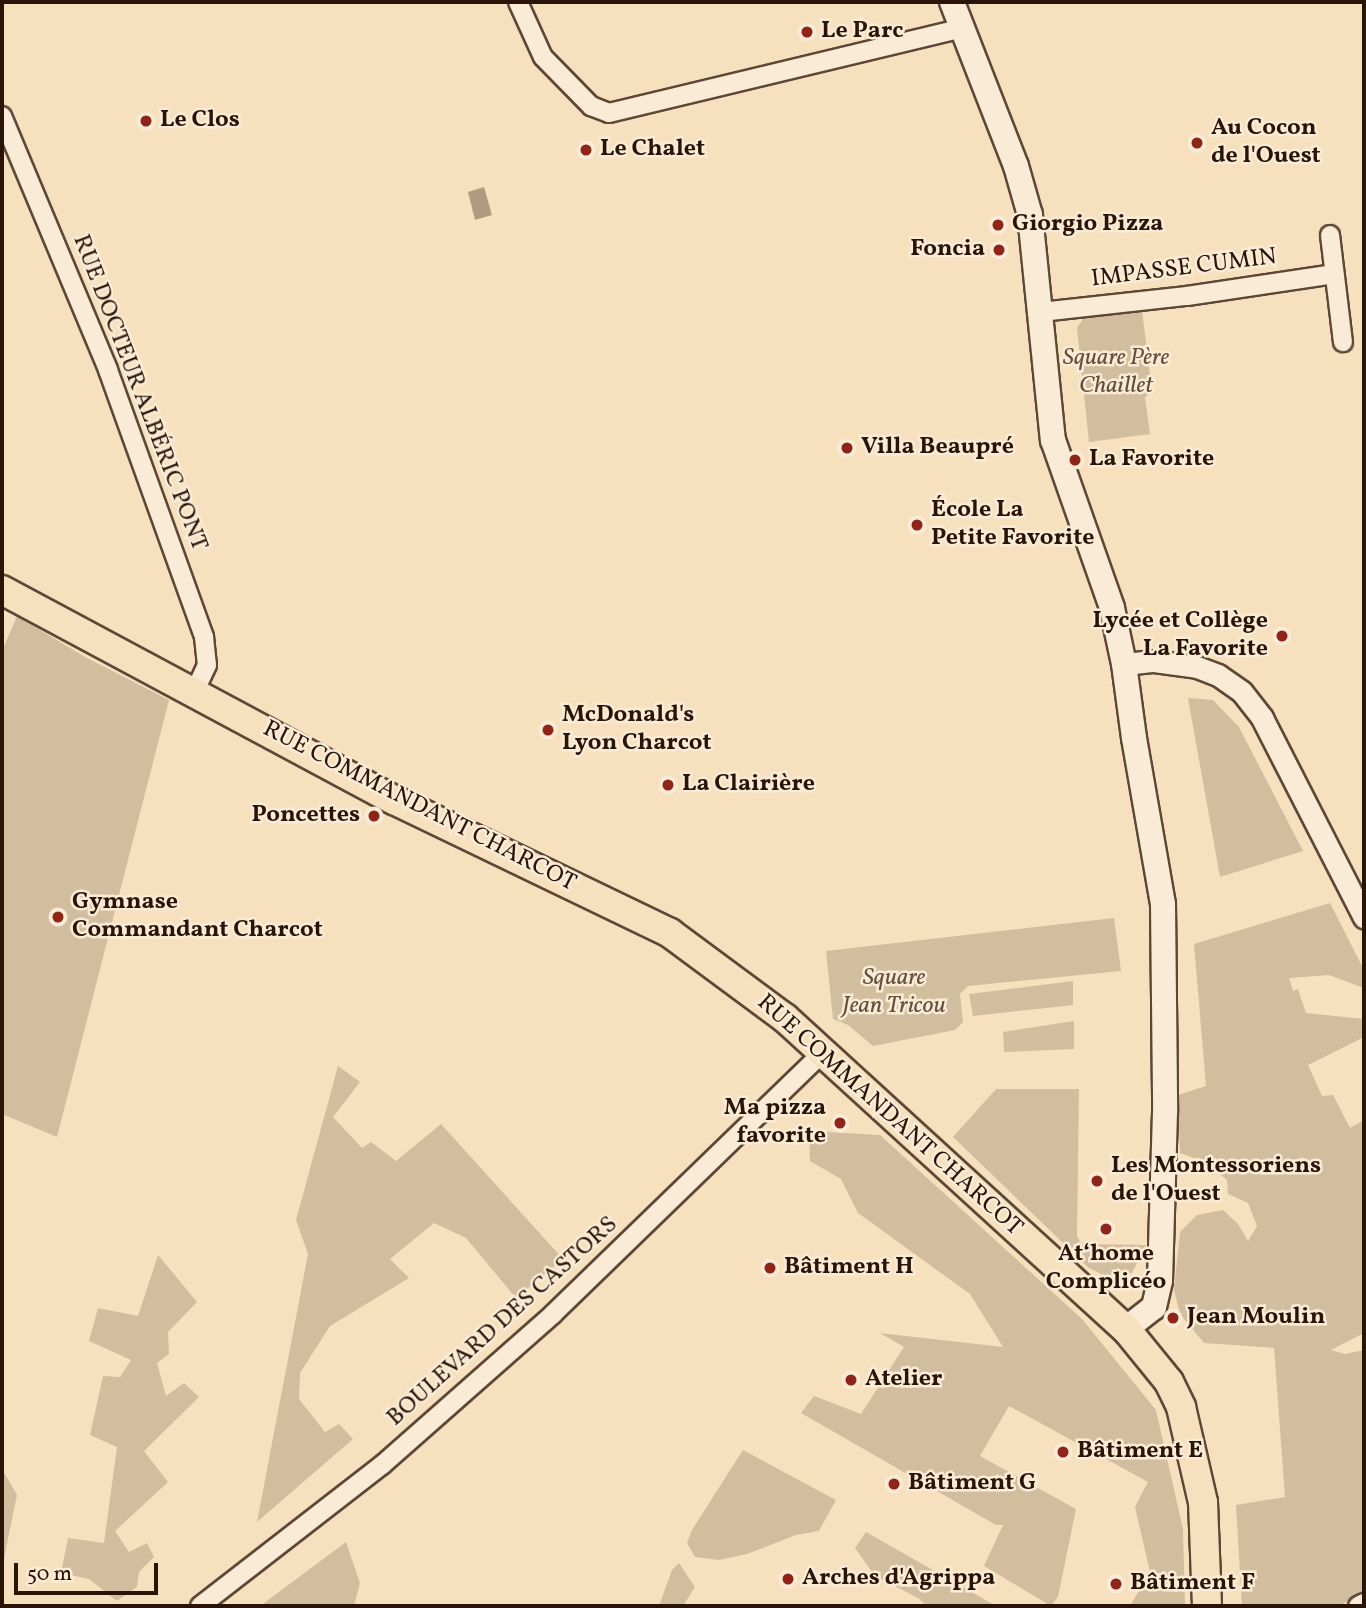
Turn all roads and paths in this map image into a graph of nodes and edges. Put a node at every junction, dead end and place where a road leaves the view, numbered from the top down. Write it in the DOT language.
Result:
graph roads {
  1 [pos="518,2"];
  2 [pos="952,2"];
  3 [pos="962,28"];
  4 [pos="2,116"];
  5 [pos="1330,235"];
  6 [pos="1334,274"];
  7 [pos="1041,312"];
  8 [pos="1343,342"];
  9 [pos="2,590"];
  10 [pos="1124,664"];
  11 [pos="195,691"];
  12 [pos="1364,916"];
  13 [pos="821,1054"];
  14 [pos="1126,1329"];
  15 [pos="1364,1603"];
  16 [pos="200,1606"];
  17 [pos="1207,1606"];
  18 [pos="1358,1606"];
  1 -- 3 [label="street"];
  2 -- 3 [label="main road"];
  3 -- 7 [label="main road"];
  4 -- 11 [label="street, RUE DOCTEUR ALBÉRIC PONT"];
  5 -- 6 [label="street"];
  6 -- 7 [label="street, IMPASSE CUMIN"];
  6 -- 8 [label="street"];
  7 -- 10 [label="main road"];
  9 -- 11 [label="main road, RUE COMMANDANT CHARCOT"];
  10 -- 12 [label="street"];
  10 -- 14 [label="main road"];
  11 -- 13 [label="main road, RUE COMMANDANT CHARCOT"];
  13 -- 14 [label="main road, RUE COMMANDANT CHARCOT"];
  13 -- 16 [label="street, BOULEVARD DES CASTORS"];
  14 -- 17 [label="main road, RUE COMMANDANT CHARCOT"];
  15 -- 18 [label="street"];
}
